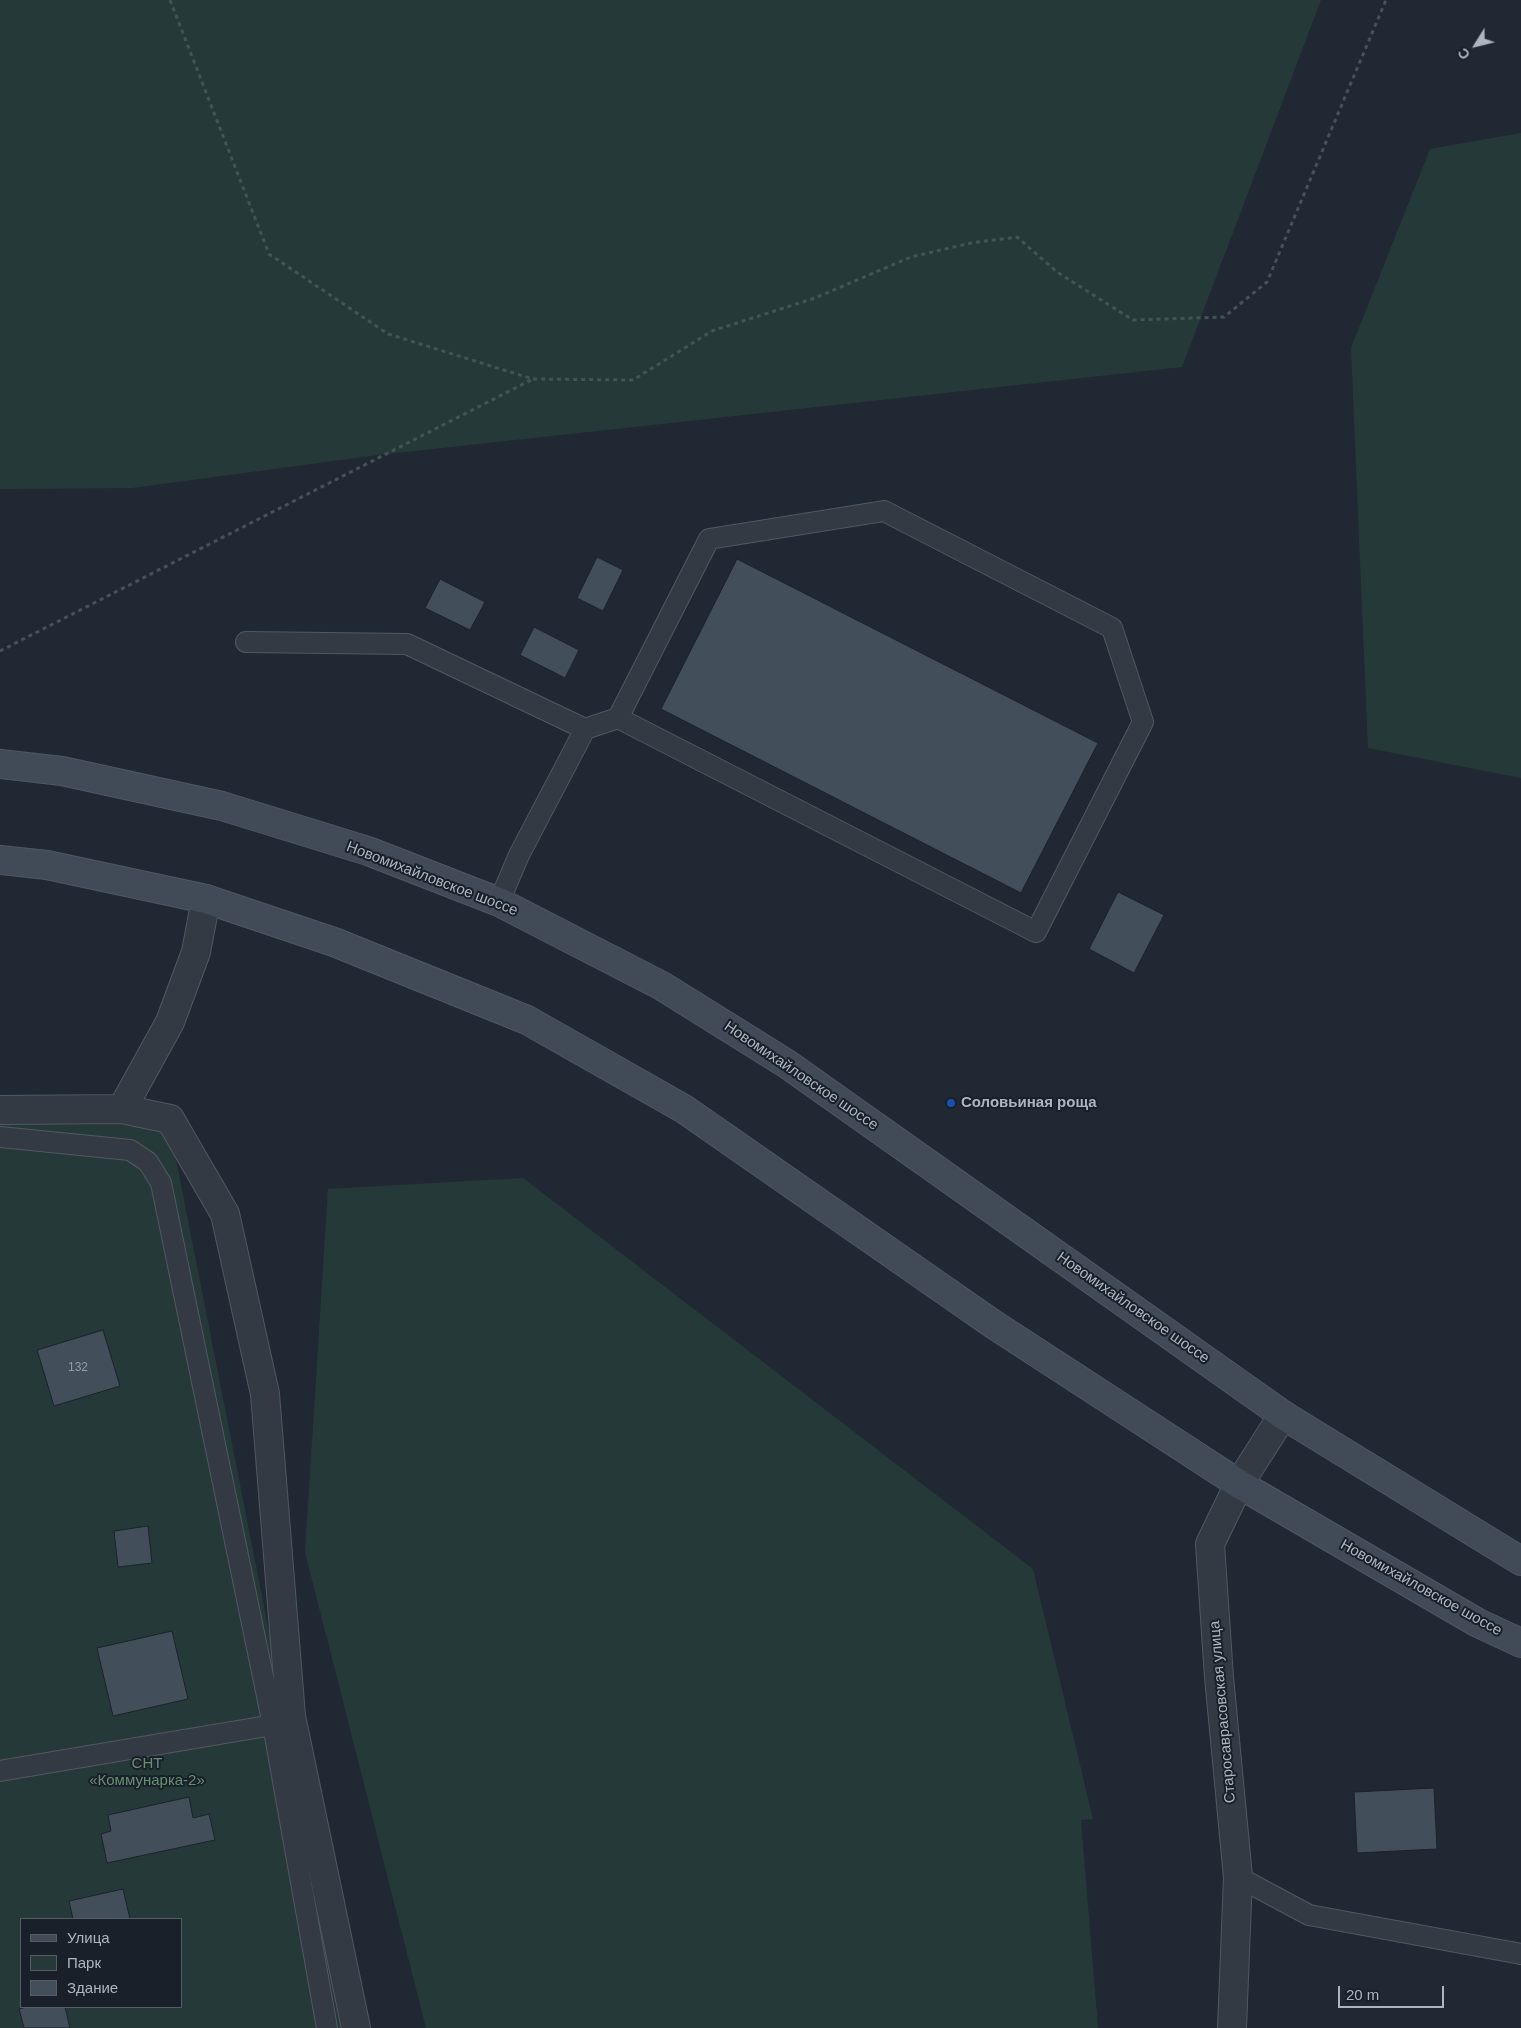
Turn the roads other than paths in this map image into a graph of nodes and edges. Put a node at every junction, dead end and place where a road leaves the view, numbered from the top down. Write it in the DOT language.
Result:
graph roads {
  1 [pos="246,642"];
  2 [pos="618,718"];
  3 [pos="584,729"];
  4 [pos="0,764"];
  5 [pos="0,860"];
  6 [pos="206,899"];
  7 [pos="498,902"];
  8 [pos="122,1109"];
  9 [pos="0,1110"];
  10 [pos="0,1137"];
  11 [pos="1283,1415"];
  12 [pos="1239,1484"];
  13 [pos="1521,1561"];
  14 [pos="1521,1643"];
  15 [pos="273,1725"];
  16 [pos="0,1771"];
  17 [pos="1238,1877"];
  18 [pos="1521,1954"];
  19 [pos="327,2028"];
  20 [pos="356,2028"];
  21 [pos="1232,2028"];
  1 -- 3 [label="lane"];
  2 -- 2 [label="lane"];
  2 -- 3 [label="lane"];
  3 -- 7 [label="lane"];
  4 -- 7 [label="street, Новомихайловское шоссе"];
  5 -- 6 [label="street, Новомихайловское шоссе"];
  6 -- 8 [label="street"];
  6 -- 12 [label="street, Новомихайловское шоссе"];
  7 -- 11 [label="street, Новомихайловское шоссе"];
  8 -- 9 [label="street"];
  8 -- 20 [label="street"];
  10 -- 15 [label="lane"];
  11 -- 12 [label="street, Старосаврасовская улица"];
  11 -- 13 [label="street, Новомихайловское шоссе"];
  12 -- 14 [label="street, Новомихайловское шоссе"];
  12 -- 17 [label="street, Старосаврасовская улица"];
  15 -- 16 [label="lane"];
  15 -- 19 [label="lane"];
  17 -- 18 [label="lane"];
  17 -- 21 [label="street, Старосаврасовская улица"];
}
